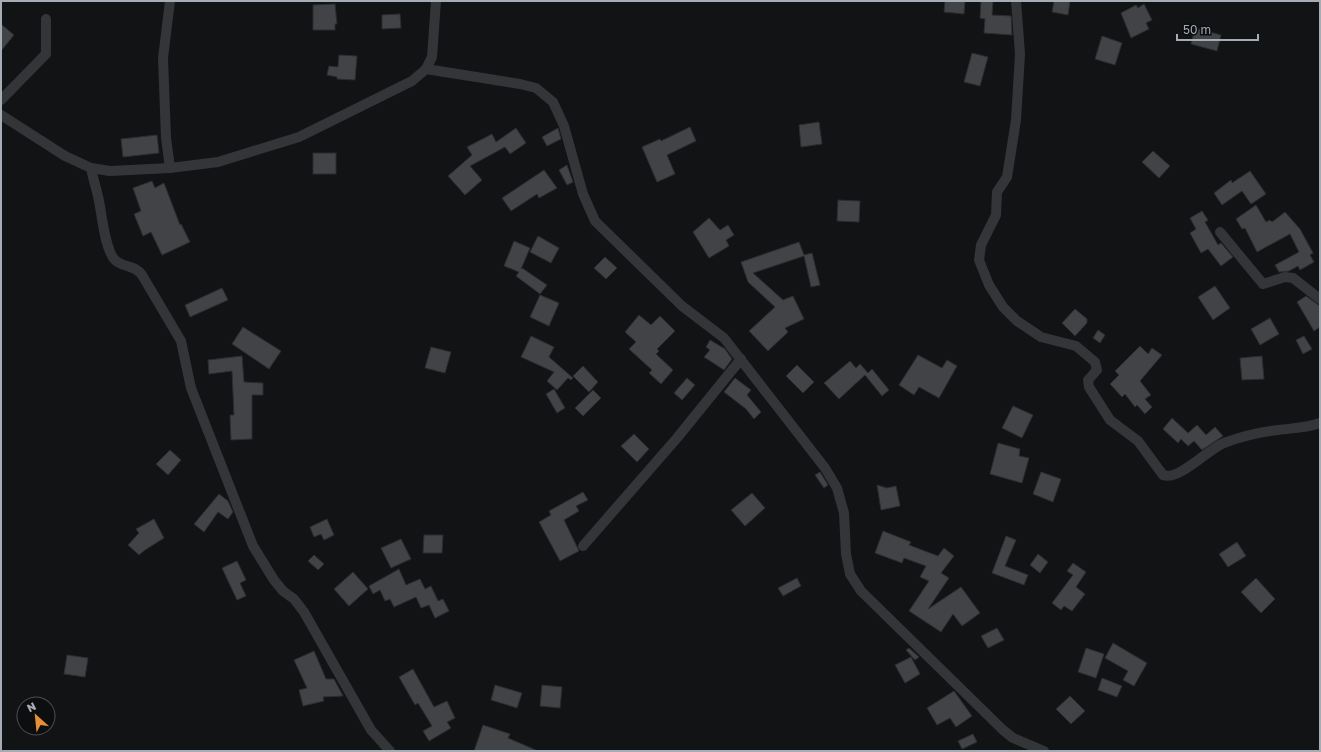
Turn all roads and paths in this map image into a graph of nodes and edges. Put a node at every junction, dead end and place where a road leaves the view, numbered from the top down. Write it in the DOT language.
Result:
graph roads {
  1 [pos="170,1"];
  2 [pos="436,1"];
  3 [pos="1016,1"];
  4 [pos="46,19"];
  5 [pos="426,69"];
  6 [pos="1,100"];
  7 [pos="1,115"];
  8 [pos="90,168"];
  9 [pos="170,168"];
  10 [pos="1220,232"];
  11 [pos="1320,299"];
  12 [pos="741,359"];
  13 [pos="1320,423"];
  14 [pos="583,546"];
  15 [pos="390,751"];
  16 [pos="1044,751"];
  1 -- 9 [label="street"];
  2 -- 5 [label="street"];
  3 -- 13 [label="street"];
  4 -- 6 [label="street"];
  5 -- 9 [label="street"];
  5 -- 12 [label="street"];
  7 -- 8 [label="street"];
  8 -- 9 [label="street"];
  8 -- 15 [label="street"];
  10 -- 11 [label="street"];
  12 -- 14 [label="street"];
  12 -- 16 [label="street"];
}
